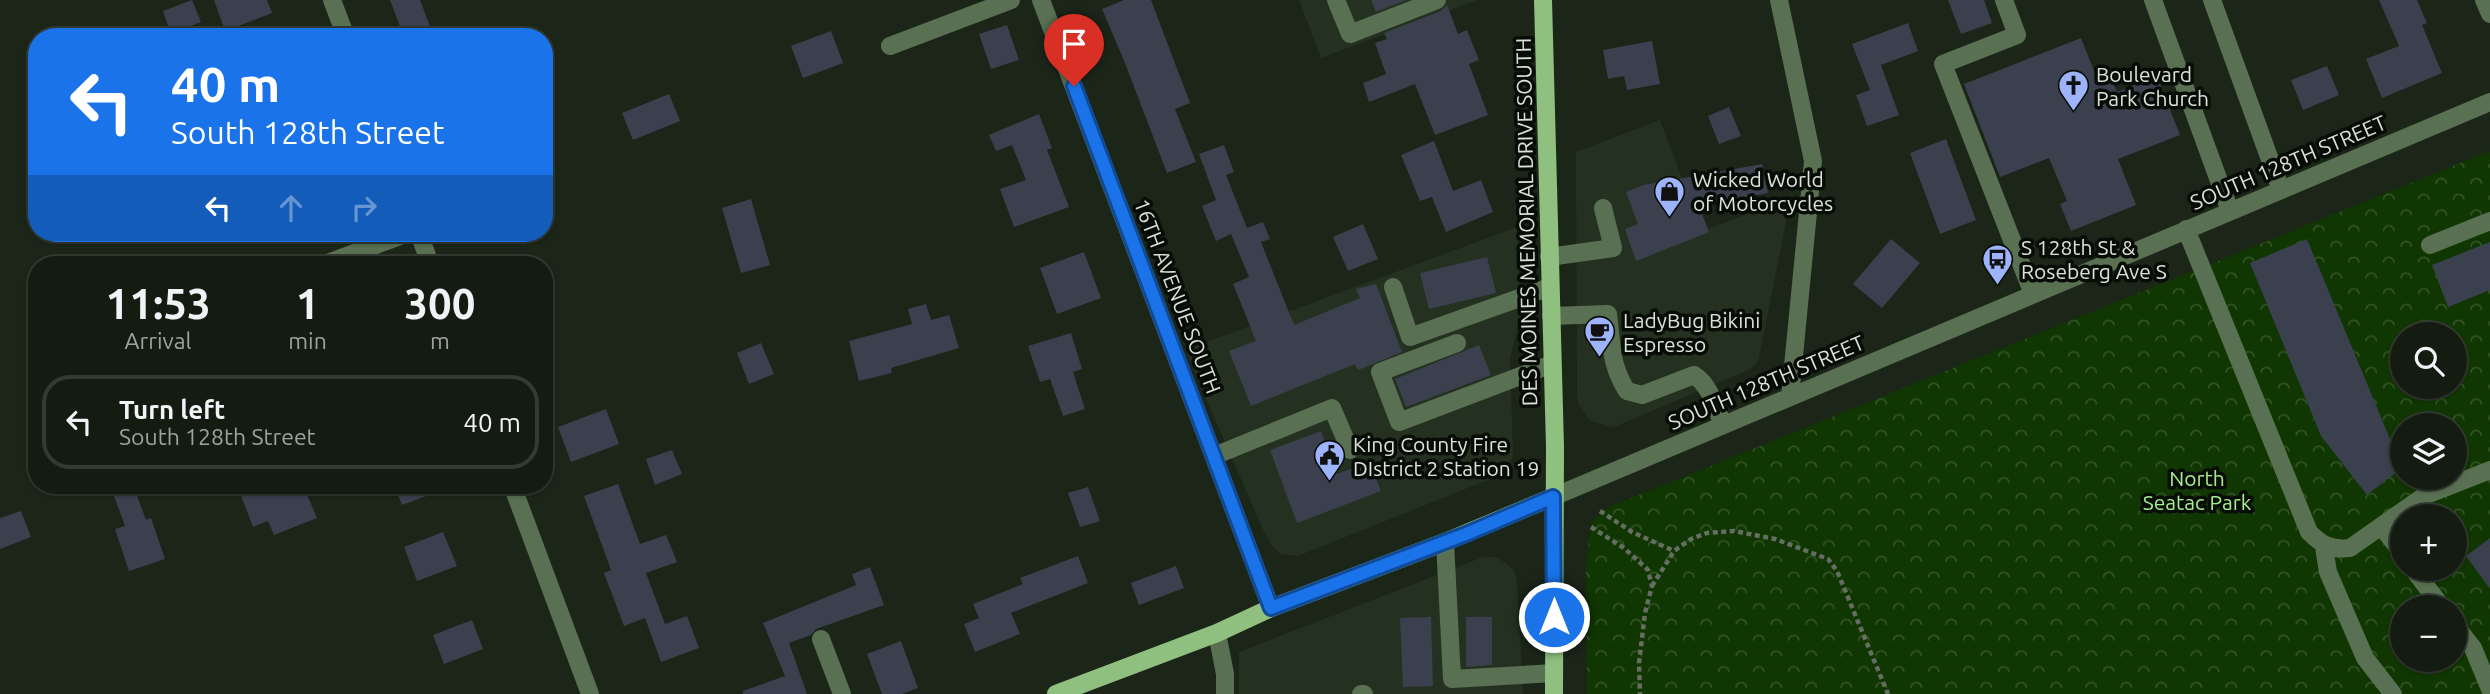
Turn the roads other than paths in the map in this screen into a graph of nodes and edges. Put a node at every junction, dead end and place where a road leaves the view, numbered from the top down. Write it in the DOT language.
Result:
graph roads {
  1 [pos="332,0"];
  2 [pos="1011,0"];
  3 [pos="1041,0"];
  4 [pos="1336,0"];
  5 [pos="1437,0"];
  6 [pos="1543,0"];
  7 [pos="1779,0"];
  8 [pos="2004,0"];
  9 [pos="2153,0"];
  10 [pos="2212,0"];
  11 [pos="2484,0"];
  12 [pos="2490,14"];
  13 [pos="343,28"];
  14 [pos="890,46"];
  15 [pos="2490,102"];
  16 [pos="2281,190"];
  17 [pos="1603,208"];
  18 [pos="2230,211"];
  19 [pos="2490,221"];
  20 [pos="2186,229"];
  21 [pos="384,242"];
  22 [pos="2430,245"];
  23 [pos="346,256"];
  24 [pos="1549,257"];
  25 [pos="1392,287"];
  26 [pos="1550,287"];
  27 [pos="2033,294"];
  28 [pos="1551,316"];
  29 [pos="1457,343"];
  30 [pos="1552,364"];
  31 [pos="1790,397"];
  32 [pos="1723,425"];
  33 [pos="1350,450"];
  34 [pos="1214,456"];
  35 [pos="2490,470"];
  36 [pos="515,494"];
  37 [pos="1553,497"];
  38 [pos="2381,526"];
  39 [pos="2390,537"];
  40 [pos="1445,542"];
  41 [pos="2325,547"];
  42 [pos="2422,581"];
  43 [pos="2433,595"];
  44 [pos="1271,608"];
  45 [pos="1217,633"];
  46 [pos="821,639"];
  47 [pos="2467,640"];
  48 [pos="1554,673"];
  49 [pos="2490,689"];
  50 [pos="590,694"];
  51 [pos="842,694"];
  52 [pos="1056,694"];
  53 [pos="1225,694"];
  54 [pos="1554,694"];
  55 [pos="2393,694"];
  1 -- 13 [label="street"];
  2 -- 14 [label="street"];
  3 -- 34 [label="street, 16TH AVENUE SOUTH"];
  4 -- 5 [label="street"];
  6 -- 24 [label="main road, DES MOINES MEMORIAL DRIVE SOUTH"];
  7 -- 31 [label="street"];
  8 -- 27 [label="street"];
  9 -- 18 [label="street"];
  10 -- 16 [label="street"];
  11 -- 12 [label="street"];
  15 -- 16 [label="street, SOUTH 128TH STREET"];
  16 -- 18 [label="street, SOUTH 128TH STREET"];
  17 -- 24 [label="street"];
  18 -- 20 [label="street, SOUTH 128TH STREET"];
  19 -- 22 [label="street"];
  20 -- 27 [label="street, SOUTH 128TH STREET"];
  20 -- 41 [label="street"];
  21 -- 23 [label="street"];
  24 -- 26 [label="main road, DES MOINES MEMORIAL DRIVE SOUTH"];
  25 -- 26 [label="street"];
  26 -- 28 [label="main road, DES MOINES MEMORIAL DRIVE SOUTH"];
  27 -- 31 [label="street, SOUTH 128TH STREET"];
  28 -- 30 [label="main road, DES MOINES MEMORIAL DRIVE SOUTH"];
  28 -- 32 [label="street"];
  29 -- 30 [label="street"];
  30 -- 37 [label="main road, DES MOINES MEMORIAL DRIVE SOUTH"];
  31 -- 32 [label="street, SOUTH 128TH STREET"];
  32 -- 37 [label="street, SOUTH 128TH STREET"];
  33 -- 34 [label="street"];
  34 -- 44 [label="street, 16TH AVENUE SOUTH"];
  35 -- 38 [label="street"];
  36 -- 50 [label="street"];
  37 -- 40 [label="main road, SOUTH 128TH STREET"];
  37 -- 48 [label="main road, DES MOINES MEMORIAL DRIVE SOUTH"];
  38 -- 39 [label="street"];
  38 -- 41 [label="street"];
  40 -- 44 [label="main road, SOUTH 128TH STREET"];
  40 -- 48 [label="street"];
  41 -- 55 [label="street"];
  42 -- 43 [label="street"];
  44 -- 45 [label="main road, SOUTH 128TH STREET"];
  45 -- 52 [label="main road, SOUTH 128TH STREET"];
  45 -- 53 [label="street"];
  46 -- 51 [label="street"];
  47 -- 49 [label="street"];
  48 -- 54 [label="main road, DES MOINES MEMORIAL DRIVE SOUTH"];
}
